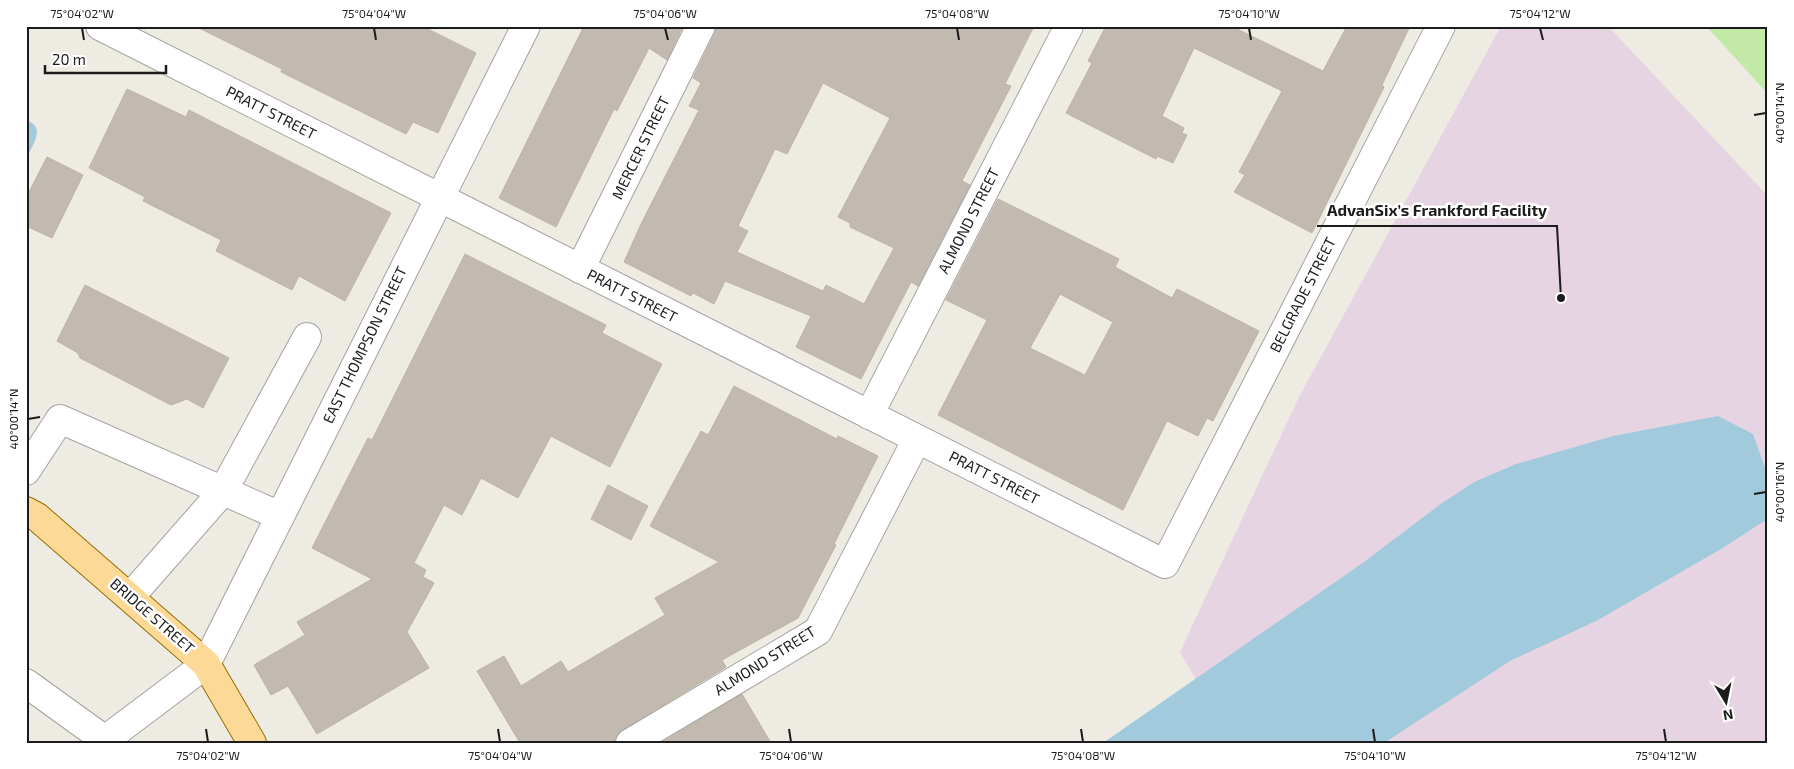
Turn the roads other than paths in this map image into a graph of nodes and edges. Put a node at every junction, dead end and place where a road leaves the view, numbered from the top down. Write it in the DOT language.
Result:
graph roads {
  1 [pos="100,26"];
  2 [pos="526,26"];
  3 [pos="701,26"];
  4 [pos="1069,26"];
  5 [pos="1441,26"];
  6 [pos="438,198"];
  7 [pos="580,269"];
  8 [pos="307,337"];
  9 [pos="869,415"];
  10 [pos="917,439"];
  11 [pos="26,471"];
  12 [pos="222,491"];
  13 [pos="26,511"];
  14 [pos="280,516"];
  15 [pos="1165,564"];
  16 [pos="130,597"];
  17 [pos="206,664"];
  18 [pos="26,684"];
  19 [pos="106,742"];
  20 [pos="252,743"];
  21 [pos="630,743"];
  1 -- 6 [label="street, PRATT STREET"];
  2 -- 6 [label="street, EAST THOMPSON STREET"];
  3 -- 7 [label="street, MERCER STREET"];
  4 -- 9 [label="street, ALMOND STREET"];
  5 -- 15 [label="street, BELGRADE STREET"];
  6 -- 7 [label="street, PRATT STREET"];
  6 -- 14 [label="street, EAST THOMPSON STREET"];
  7 -- 9 [label="street, PRATT STREET"];
  8 -- 12 [label="street"];
  9 -- 10 [label="street, PRATT STREET"];
  10 -- 15 [label="street, PRATT STREET"];
  10 -- 21 [label="street, ALMOND STREET"];
  11 -- 12 [label="street"];
  12 -- 14 [label="street"];
  12 -- 16 [label="street"];
  13 -- 16 [label="main road, BRIDGE STREET"];
  14 -- 17 [label="street, EAST THOMPSON STREET"];
  16 -- 17 [label="main road, BRIDGE STREET"];
  17 -- 19 [label="street"];
  17 -- 20 [label="main road, BRIDGE STREET"];
  18 -- 19 [label="street"];
}
